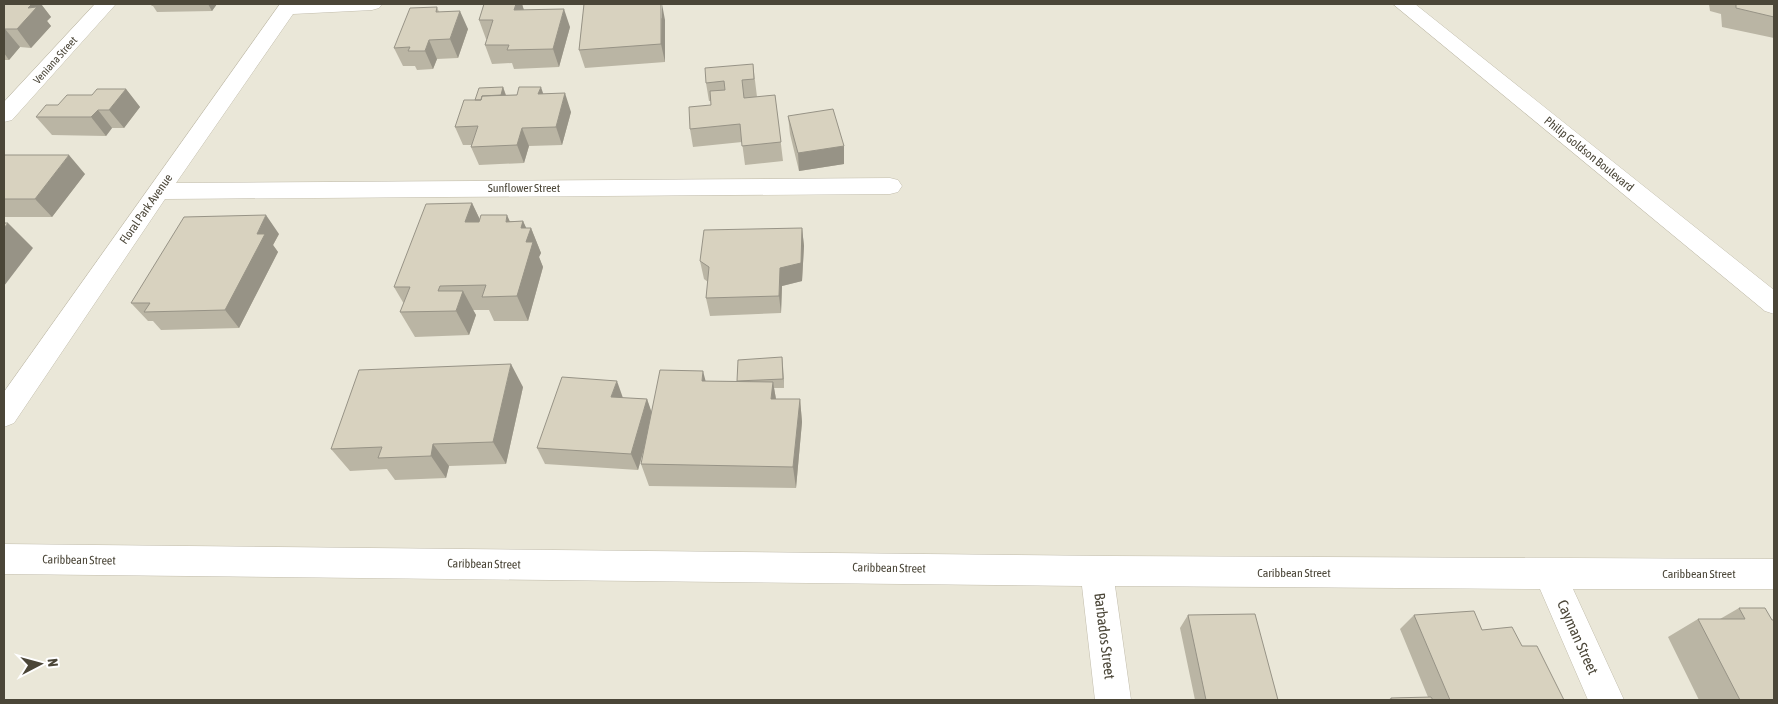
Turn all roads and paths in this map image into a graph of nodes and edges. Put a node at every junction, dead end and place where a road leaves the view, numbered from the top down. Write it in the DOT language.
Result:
graph roads {
  1 [pos="106,4"];
  2 [pos="372,4"];
  3 [pos="1404,4"];
  4 [pos="289,6"];
  5 [pos="4,115"];
  6 [pos="890,186"];
  7 [pos="158,191"];
  8 [pos="1774,304"];
  9 [pos="4,415"];
  10 [pos="4,559"];
  11 [pos="1097,572"];
  12 [pos="1550,574"];
  13 [pos="1774,574"];
  14 [pos="1113,700"];
  15 [pos="1606,700"];
  1 -- 5 [label="street, Veniana Street"];
  2 -- 4 [label="street"];
  3 -- 8 [label="street, Philip Goldson Boulevard"];
  4 -- 7 [label="street, Floral Park Avenue"];
  6 -- 7 [label="street, Sunflower Street"];
  7 -- 9 [label="street, Floral Park Avenue"];
  10 -- 11 [label="street, Caribbean Street"];
  11 -- 12 [label="street, Caribbean Street"];
  11 -- 14 [label="street, Barbados Street"];
  12 -- 13 [label="street, Caribbean Street"];
  12 -- 15 [label="street, Cayman Street"];
}
